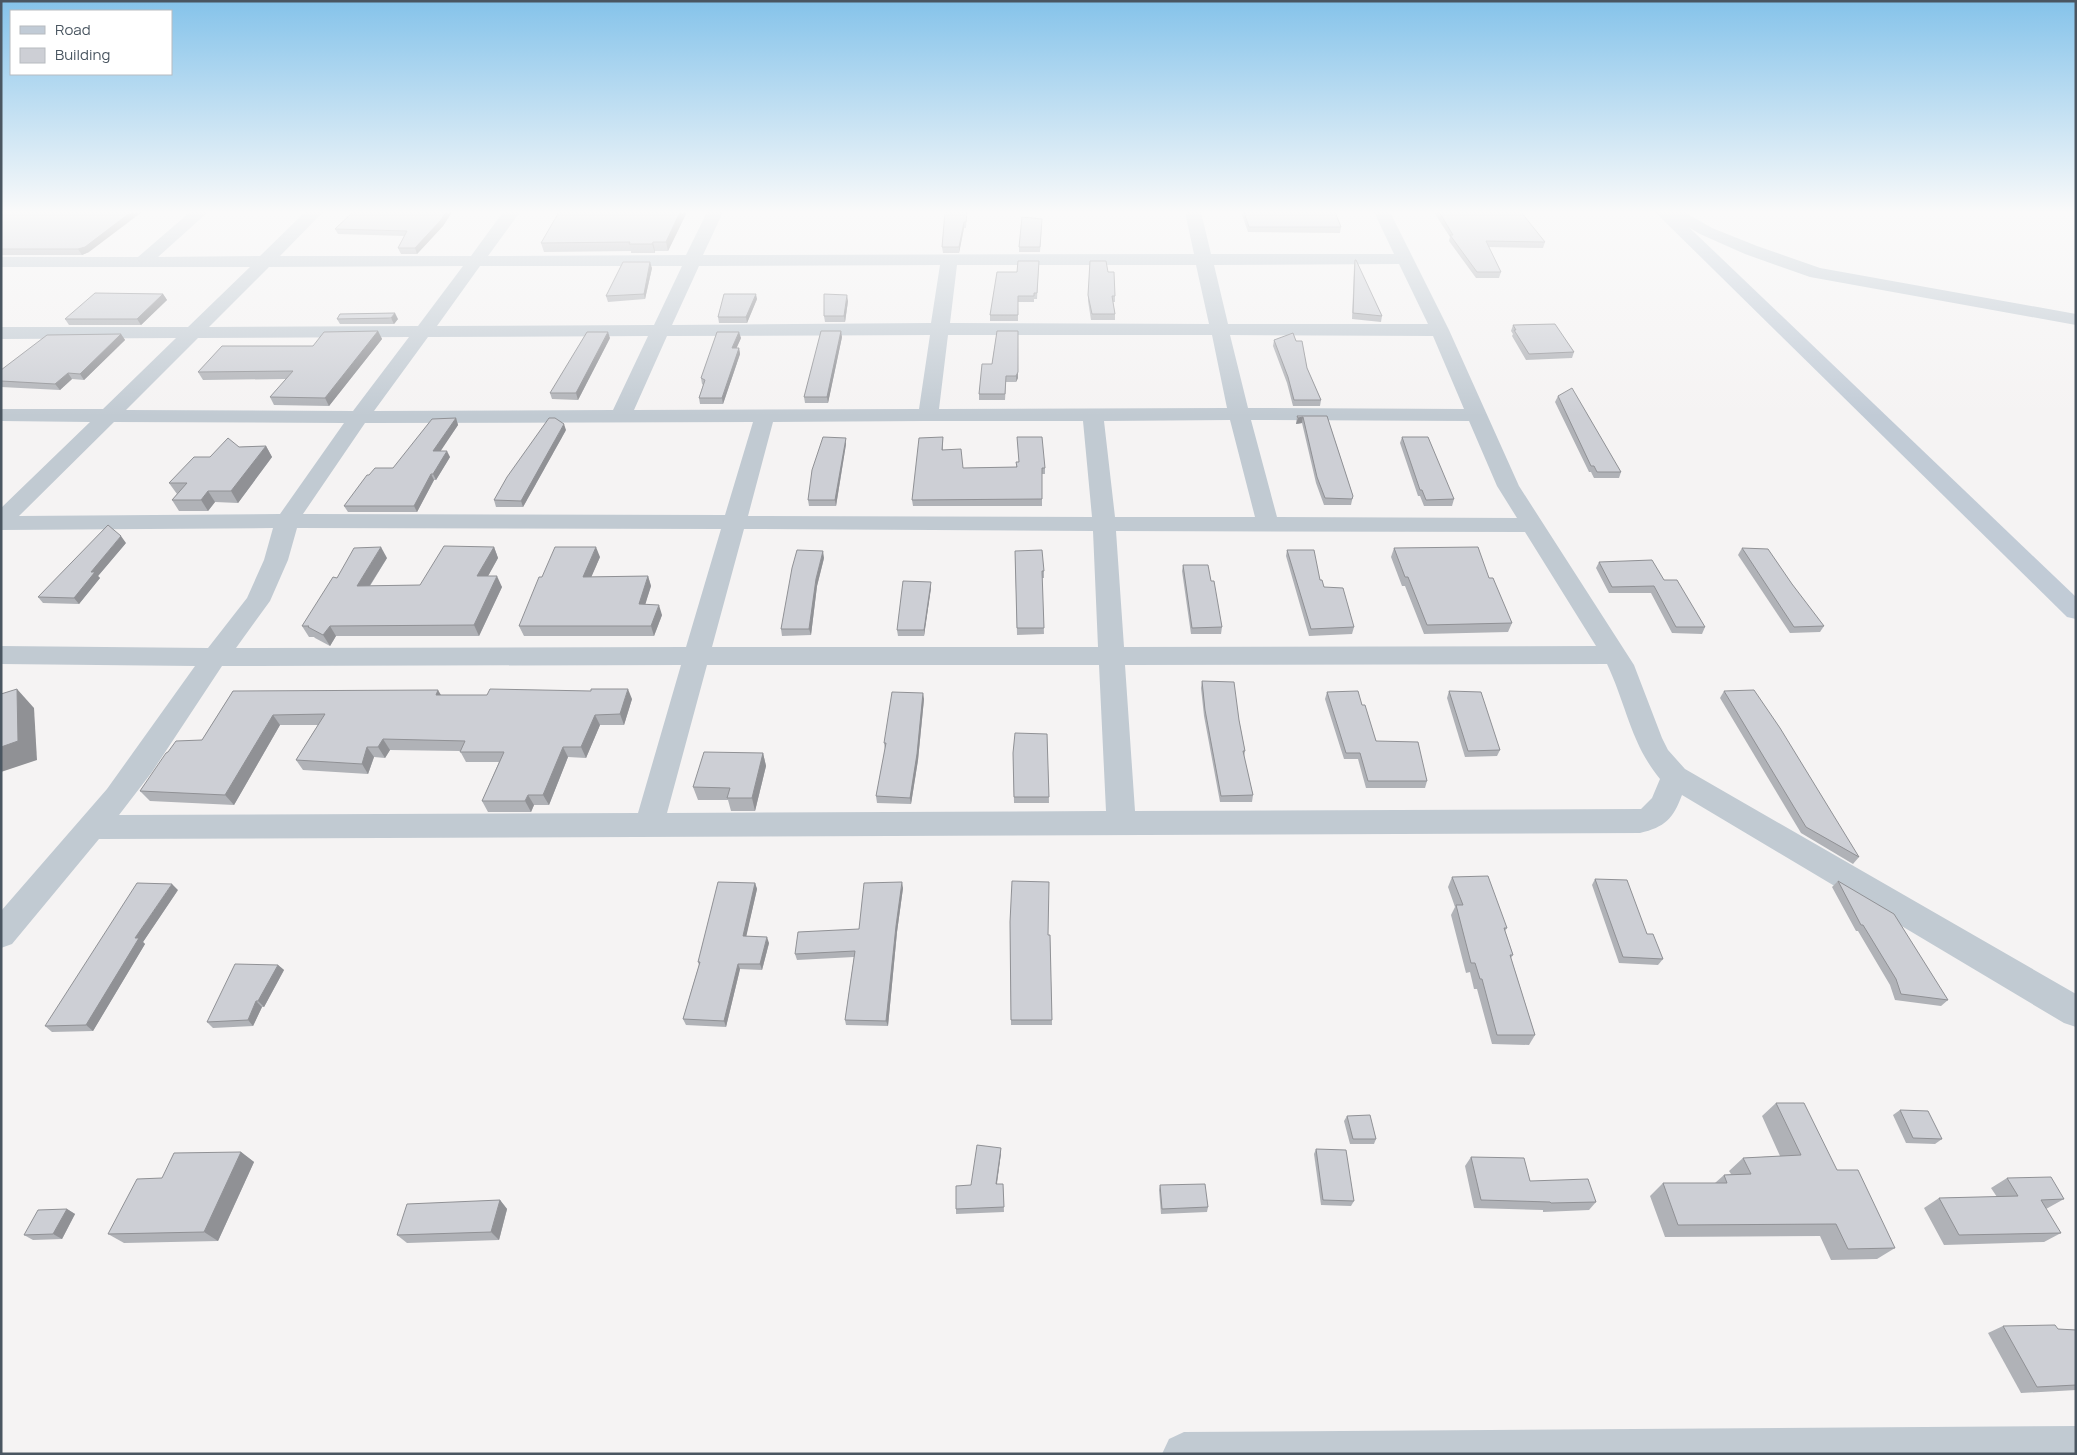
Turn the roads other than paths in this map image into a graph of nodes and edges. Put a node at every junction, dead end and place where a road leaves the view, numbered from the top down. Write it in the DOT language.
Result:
graph roads {
  1 [pos="246,280"];
  2 [pos="463,280"];
  3 [pos="685,280"];
  4 [pos="946,280"];
  5 [pos="1209,280"];
  6 [pos="1415,280"];
  7 [pos="1733,280"];
  8 [pos="1854,280"];
  9 [pos="2076,320"];
  10 [pos="939,329"];
  11 [pos="662,330"];
  12 [pos="1220,330"];
  13 [pos="1440,330"];
  14 [pos="191,332"];
  15 [pos="423,332"];
  16 [pos="1,333"];
  17 [pos="1239,414"];
  18 [pos="109,415"];
  19 [pos="621,415"];
  20 [pos="765,415"];
  21 [pos="1093,415"];
  22 [pos="1478,415"];
  23 [pos="1,416"];
  24 [pos="928,416"];
  25 [pos="359,417"];
  26 [pos="287,521"];
  27 [pos="1,522"];
  28 [pos="734,524"];
  29 [pos="1104,524"];
  30 [pos="1268,525"];
  31 [pos="1533,525"];
  32 [pos="2076,611"];
  33 [pos="1,655"];
  34 [pos="696,656"];
  35 [pos="1111,656"];
  36 [pos="1615,656"];
  37 [pos="215,657"];
  38 [pos="1675,777"];
  39 [pos="1121,823"];
  40 [pos="649,825"];
  41 [pos="92,827"];
  42 [pos="1,934"];
  43 [pos="2076,1012"];
  44 [pos="2076,1448"];
  45 [pos="2019,1450"];
  46 [pos="1184,1454"];
  1 -- 14 [label="street"];
  2 -- 15 [label="street"];
  3 -- 11 [label="street"];
  4 -- 10 [label="street"];
  5 -- 12 [label="street"];
  6 -- 13 [label="street"];
  7 -- 32 [label="main road"];
  8 -- 9 [label="street"];
  10 -- 11 [label="street"];
  10 -- 12 [label="street"];
  10 -- 24 [label="street"];
  11 -- 15 [label="street"];
  11 -- 19 [label="street"];
  12 -- 13 [label="street"];
  12 -- 17 [label="street"];
  13 -- 22 [label="street"];
  14 -- 15 [label="street"];
  14 -- 16 [label="street"];
  14 -- 18 [label="street"];
  15 -- 25 [label="street"];
  17 -- 21 [label="street"];
  17 -- 22 [label="street"];
  17 -- 30 [label="street"];
  18 -- 23 [label="street"];
  18 -- 25 [label="street"];
  18 -- 27 [label="street"];
  19 -- 20 [label="street"];
  19 -- 25 [label="street"];
  20 -- 24 [label="street"];
  20 -- 28 [label="street"];
  21 -- 24 [label="street"];
  21 -- 29 [label="street"];
  22 -- 31 [label="street"];
  25 -- 26 [label="street"];
  26 -- 27 [label="street"];
  26 -- 28 [label="street"];
  26 -- 37 [label="street"];
  28 -- 29 [label="street"];
  28 -- 34 [label="street"];
  29 -- 30 [label="street"];
  29 -- 35 [label="street"];
  30 -- 31 [label="street"];
  31 -- 36 [label="street"];
  33 -- 37 [label="street"];
  34 -- 35 [label="street"];
  34 -- 37 [label="street"];
  34 -- 40 [label="street"];
  35 -- 36 [label="street"];
  35 -- 39 [label="street"];
  36 -- 38 [label="street"];
  37 -- 41 [label="street"];
  38 -- 39 [label="street"];
  38 -- 43 [label="street"];
  39 -- 40 [label="street"];
  40 -- 41 [label="street"];
  41 -- 42 [label="street"];
  44 -- 45 [label="street"];
  45 -- 46 [label="street"];
}
